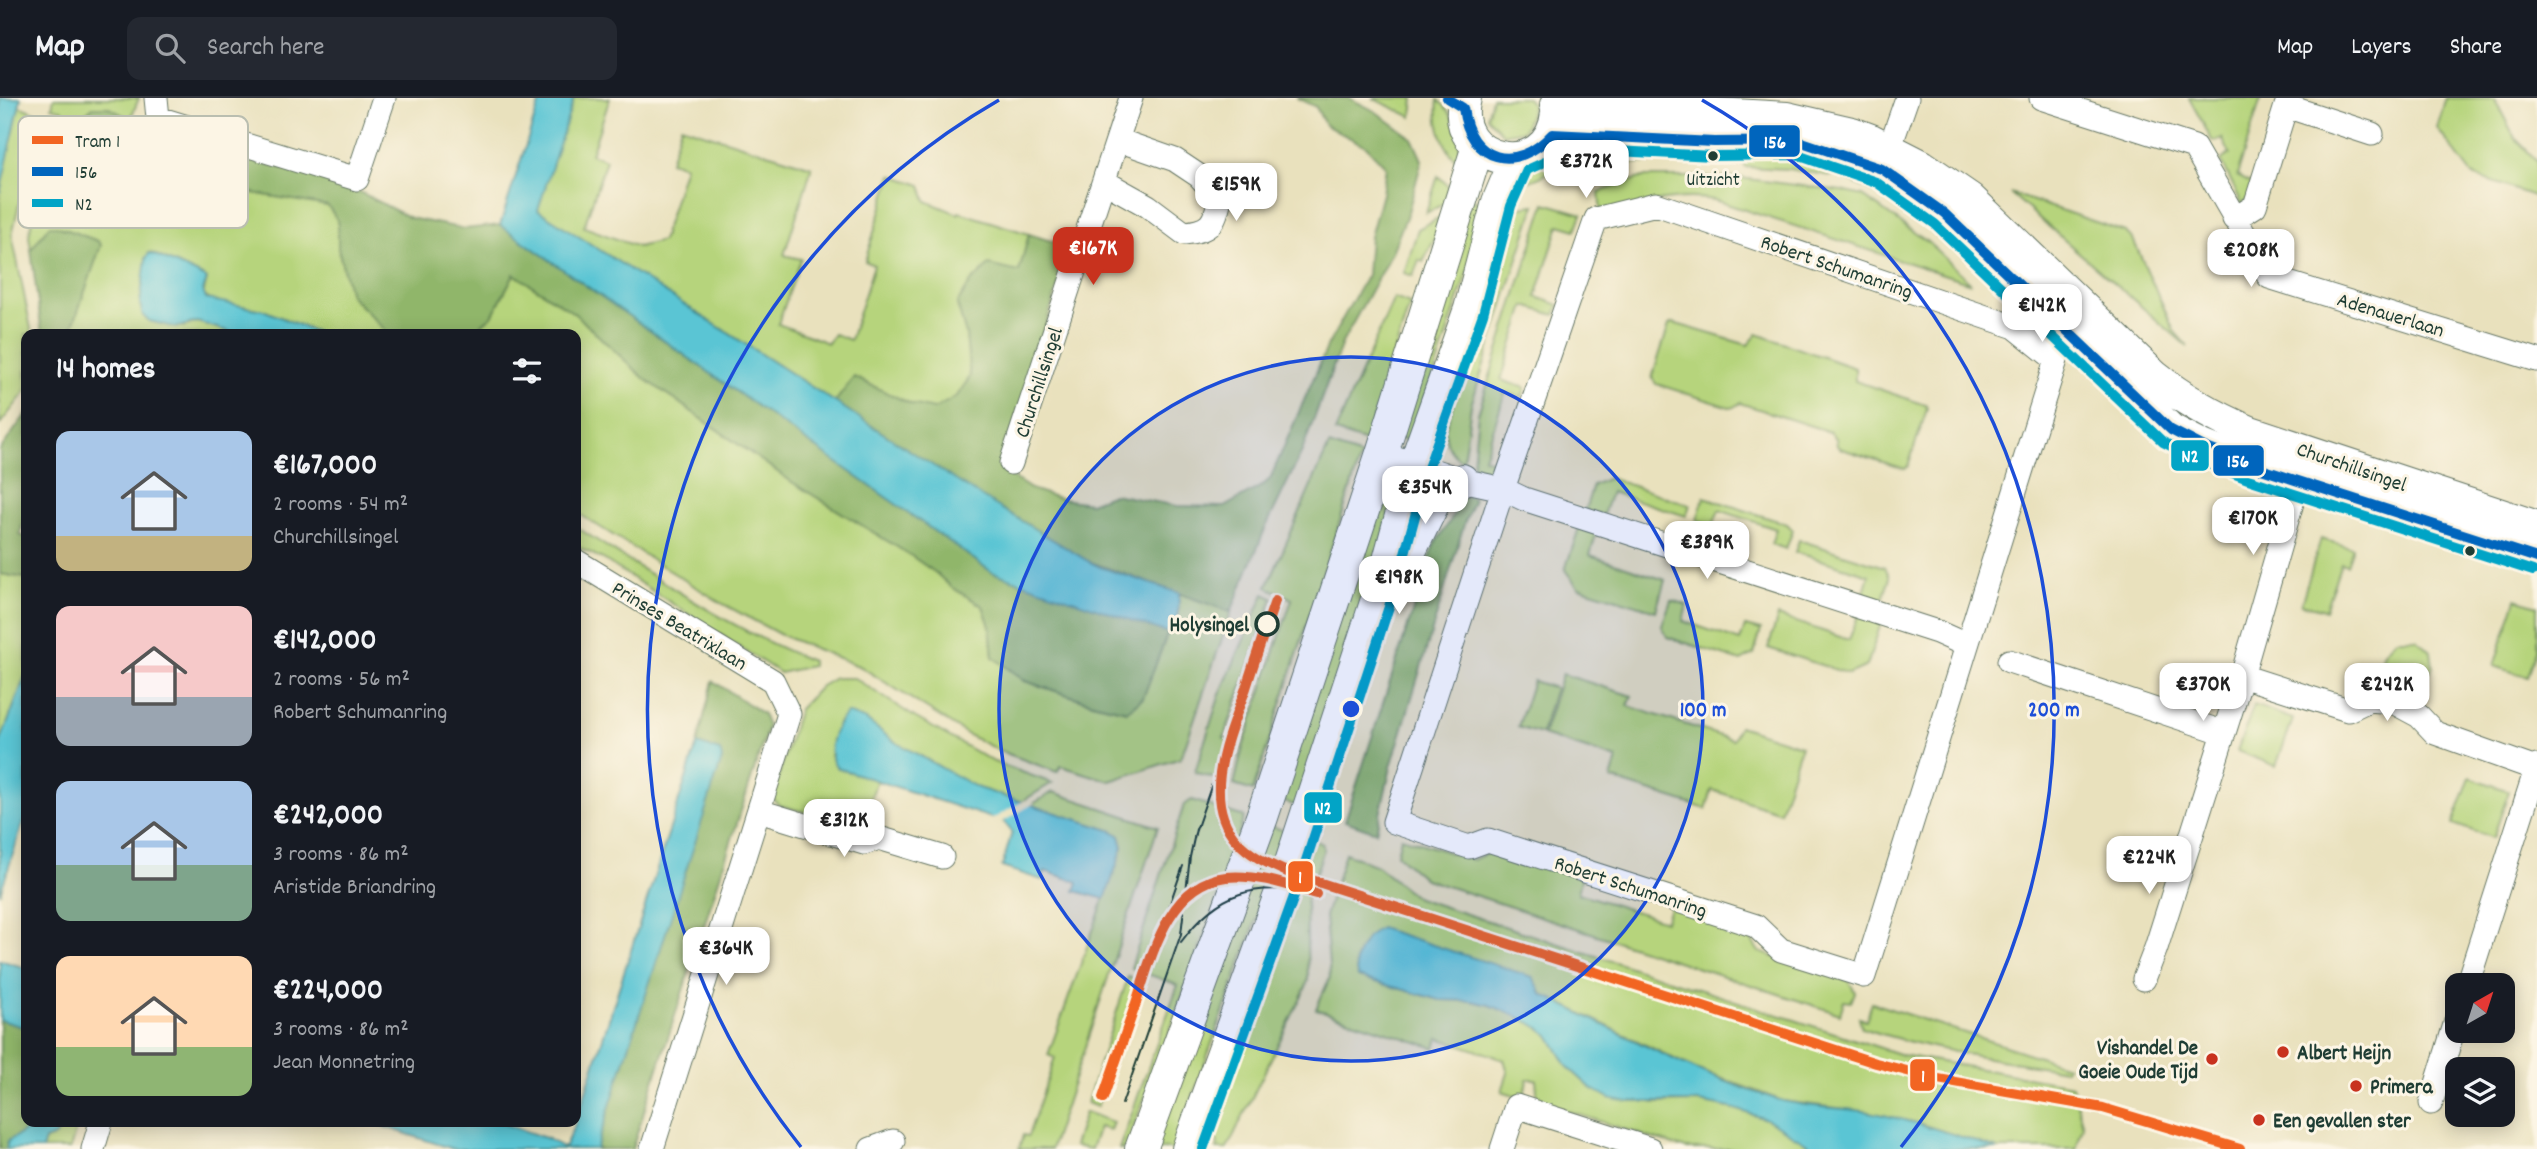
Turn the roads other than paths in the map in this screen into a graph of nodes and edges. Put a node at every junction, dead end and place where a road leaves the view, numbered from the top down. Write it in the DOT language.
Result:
graph roads {
  1 [pos="156,98"];
  2 [pos="384,98"];
  3 [pos="1131,98"];
  4 [pos="1907,98"];
  5 [pos="2041,98"];
  6 [pos="1458,101"];
  7 [pos="1554,112"];
  8 [pos="158,116"];
  9 [pos="2372,134"];
  10 [pos="1118,139"];
  11 [pos="248,146"];
  12 [pos="1478,146"];
  13 [pos="1516,159"];
  14 [pos="1886,159"];
  15 [pos="1105,182"];
  16 [pos="2234,219"];
  17 [pos="2537,360"];
  18 [pos="1382,453"];
  19 [pos="1011,463"];
  20 [pos="1415,464"];
  21 [pos="2302,466"];
  22 [pos="1462,480"];
  23 [pos="1503,489"];
  24 [pos="2537,527"];
  25 [pos="2537,558"];
  26 [pos="581,564"];
  27 [pos="1385,575"];
  28 [pos="1966,645"];
  29 [pos="2009,661"];
  30 [pos="2242,676"];
  31 [pos="2222,732"];
  32 [pos="2537,768"];
  33 [pos="759,811"];
  34 [pos="942,857"];
  35 [pos="2472,973"];
  36 [pos="2144,979"];
  37 [pos="2449,1043"];
  38 [pos="2431,1103"];
  39 [pos="100,1127"];
  40 [pos="893,1141"];
  41 [pos="93,1149"];
  42 [pos="652,1149"];
  43 [pos="871,1149"];
  44 [pos="1141,1149"];
  45 [pos="1188,1149"];
  46 [pos="1502,1149"];
  47 [pos="1650,1149"];
  1 -- 8 [label="street"];
  2 -- 11 [label="street"];
  3 -- 10 [label="street, Churchillsingel"];
  4 -- 14 [label="street"];
  5 -- 16 [label="street, Adenauerlaan"];
  6 -- 12 [label="street"];
  7 -- 13 [label="street"];
  7 -- 14 [label="street, Churchillsingel"];
  9 -- 16 [label="street"];
  10 -- 15 [label="street, Churchillsingel"];
  10 -- 15 [label="street"];
  12 -- 13 [label="street"];
  12 -- 18 [label="street"];
  13 -- 20 [label="street"];
  14 -- 21 [label="street, Churchillsingel"];
  15 -- 19 [label="street, Churchillsingel"];
  16 -- 17 [label="street, Adenauerlaan"];
  18 -- 20 [label="street"];
  18 -- 44 [label="street"];
  20 -- 22 [label="street"];
  20 -- 27 [label="street"];
  21 -- 24 [label="street, Churchillsingel"];
  21 -- 25 [label="street, Churchillsingel"];
  21 -- 30 [label="street"];
  22 -- 23 [label="street"];
  22 -- 27 [label="street"];
  23 -- 28 [label="street"];
  23 -- 28 [label="street, Robert Schumanring"];
  23 -- 28 [label="street, Robert Schumanring"];
  26 -- 33 [label="street, Prinses Beatrixlaan"];
  27 -- 45 [label="street"];
  29 -- 31 [label="street"];
  30 -- 31 [label="street"];
  30 -- 32 [label="street"];
  31 -- 36 [label="street"];
  32 -- 35 [label="street"];
  33 -- 34 [label="street"];
  33 -- 42 [label="street"];
  37 -- 38 [label="street"];
  39 -- 41 [label="street"];
  40 -- 43 [label="street"];
  46 -- 47 [label="street"];
}
